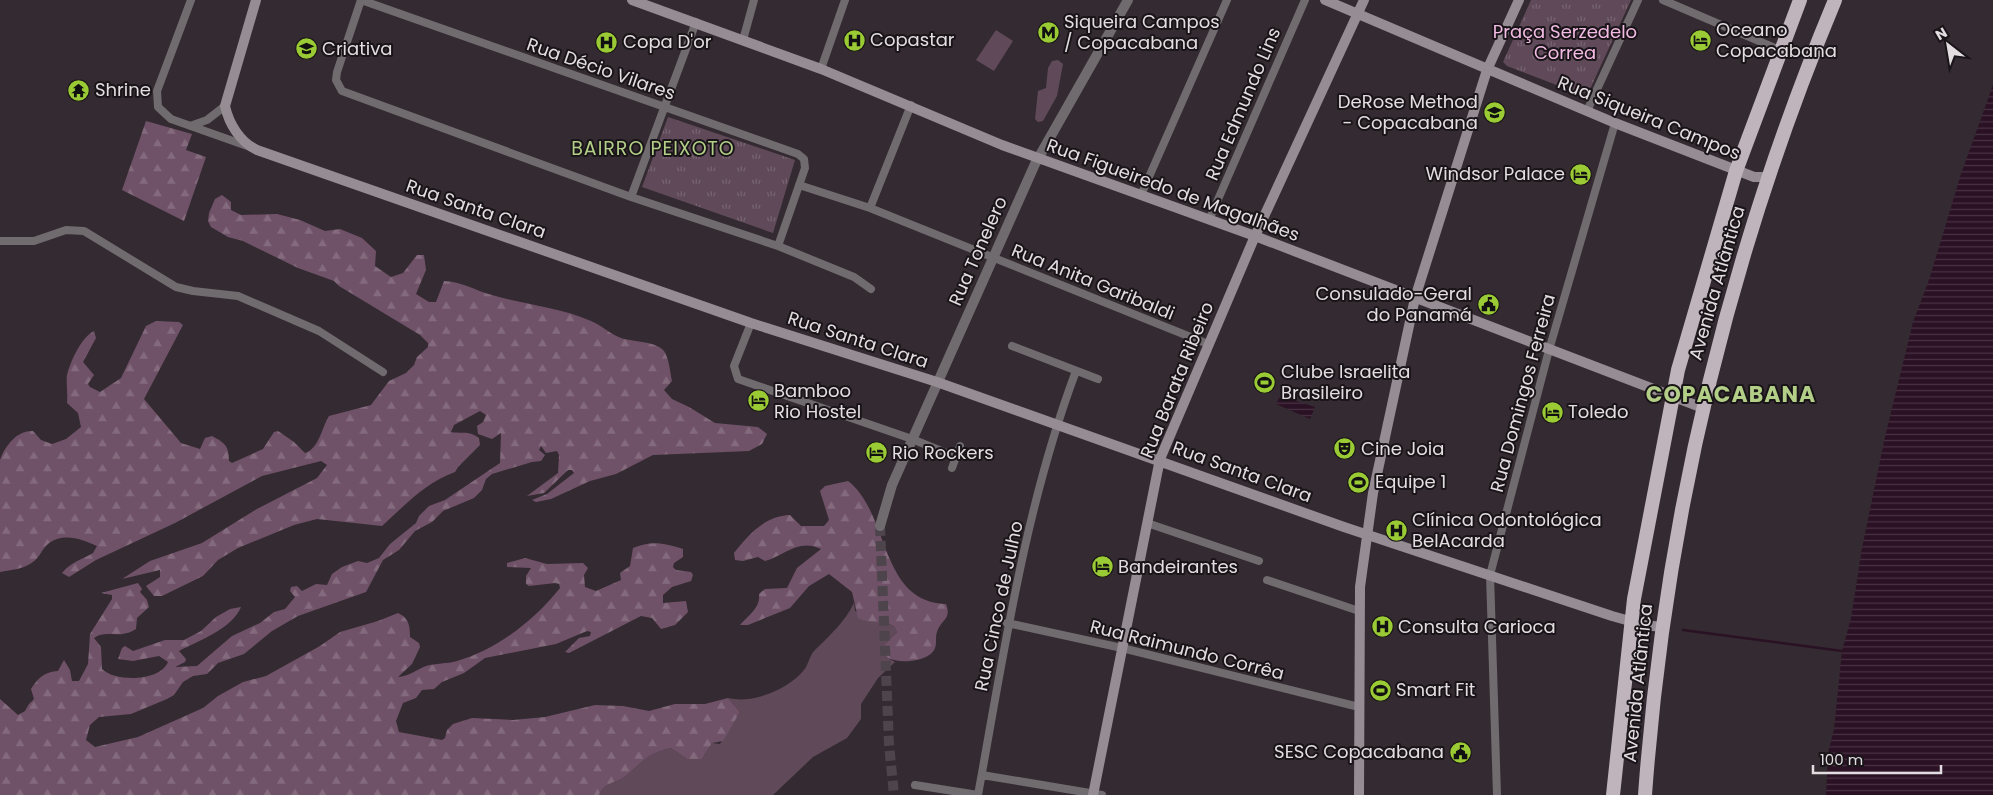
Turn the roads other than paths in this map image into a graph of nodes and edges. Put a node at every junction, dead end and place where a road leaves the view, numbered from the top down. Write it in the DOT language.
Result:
graph roads {
  1 [pos="191,0"];
  2 [pos="256,0"];
  3 [pos="361,0"];
  4 [pos="632,0"];
  5 [pos="754,0"];
  6 [pos="844,0"];
  7 [pos="1128,0"];
  8 [pos="1227,0"];
  9 [pos="1305,0"];
  10 [pos="1325,0"];
  11 [pos="1364,0"];
  12 [pos="1519,0"];
  13 [pos="1638,0"];
  14 [pos="1663,0"];
  15 [pos="1800,0"];
  16 [pos="1835,0"];
  17 [pos="1358,14"];
  18 [pos="696,22"];
  19 [pos="743,40"];
  20 [pos="1780,50"];
  21 [pos="821,69"];
  22 [pos="1487,70"];
  23 [pos="912,105"];
  24 [pos="225,106"];
  25 [pos="665,107"];
  26 [pos="1588,111"];
  27 [pos="1615,123"];
  28 [pos="188,126"];
  29 [pos="250,147"];
  30 [pos="1038,158"];
  31 [pos="1736,171"];
  32 [pos="1770,178"];
  33 [pos="799,185"];
  34 [pos="1141,195"];
  35 [pos="632,197"];
  36 [pos="870,208"];
  37 [pos="1209,220"];
  38 [pos="1255,236"];
  39 [pos="0,241"];
  40 [pos="778,246"];
  41 [pos="992,258"];
  42 [pos="871,289"];
  43 [pos="1415,298"];
  44 [pos="751,323"];
  45 [pos="1208,344"];
  46 [pos="1012,346"];
  47 [pos="1549,350"];
  48 [pos="1076,371"];
  49 [pos="383,372"];
  50 [pos="1098,379"];
  51 [pos="937,382"];
  52 [pos="1672,398"];
  53 [pos="1703,408"];
  54 [pos="1057,424"];
  55 [pos="912,439"];
  56 [pos="960,446"];
  57 [pos="956,457"];
  58 [pos="1160,460"];
  59 [pos="952,468"];
  60 [pos="1147,523"];
  61 [pos="880,526"];
  62 [pos="1366,534"];
  63 [pos="1259,561"];
  64 [pos="1490,575"];
  65 [pos="1267,580"];
  66 [pos="1360,611"];
  67 [pos="1632,622"];
  68 [pos="1007,623"];
  69 [pos="1662,627"];
  70 [pos="1122,648"];
  71 [pos="1359,707"];
  72 [pos="982,775"];
  73 [pos="915,784"];
  74 [pos="978,795"];
  75 [pos="1096,795"];
  76 [pos="1359,795"];
  77 [pos="1497,795"];
  78 [pos="1613,795"];
  79 [pos="1645,795"];
  1 -- 28 [label="street, Rua Santa Clara"];
  2 -- 24 [label="main road"];
  3 -- 25 [label="street, Rua Décio Vilares"];
  3 -- 35 [label="street"];
  4 -- 18 [label="main road, Rua Figueiredo de Magalhães"];
  5 -- 19 [label="street"];
  6 -- 21 [label="street"];
  7 -- 30 [label="street, Rua Tonelero"];
  8 -- 34 [label="street"];
  9 -- 37 [label="street, Rua Edmundo Lins"];
  10 -- 17 [label="main road, Rua Siqueira Campos"];
  11 -- 17 [label="main road, Rua Barata Ribeiro"];
  12 -- 22 [label="main road"];
  13 -- 26 [label="street"];
  14 -- 20 [label="street"];
  15 -- 20 [label="highway, Avenida Atlântica"];
  16 -- 32 [label="highway, Avenida Atlântica"];
  17 -- 22 [label="main road, Rua Siqueira Campos"];
  17 -- 38 [label="main road, Rua Barata Ribeiro"];
  18 -- 19 [label="main road, Rua Figueiredo de Magalhães"];
  18 -- 25 [label="street"];
  19 -- 21 [label="main road, Rua Figueiredo de Magalhães"];
  20 -- 31 [label="highway, Avenida Atlântica"];
  21 -- 23 [label="main road, Rua Figueiredo de Magalhães"];
  22 -- 26 [label="main road, Rua Siqueira Campos"];
  22 -- 43 [label="main road"];
  23 -- 30 [label="main road, Rua Figueiredo de Magalhães"];
  23 -- 36 [label="street"];
  24 -- 28 [label="street"];
  24 -- 29 [label="main road"];
  25 -- 33 [label="street, Rua Décio Vilares"];
  25 -- 35 [label="street"];
  26 -- 27 [label="main road, Rua Siqueira Campos"];
  27 -- 31 [label="main road, Rua Siqueira Campos"];
  27 -- 47 [label="street, Rua Domingos Ferreira"];
  28 -- 29 [label="street, Rua Santa Clara"];
  29 -- 44 [label="main road, Rua Santa Clara"];
  30 -- 34 [label="main road, Rua Figueiredo de Magalhães"];
  30 -- 41 [label="street, Rua Tonelero"];
  31 -- 32 [label="main road, Rua Siqueira Campos"];
  31 -- 52 [label="highway, Avenida Atlântica"];
  32 -- 53 [label="highway, Avenida Atlântica"];
  33 -- 36 [label="street, Rua Anita Garibaldi"];
  33 -- 40 [label="street"];
  34 -- 37 [label="main road, Rua Figueiredo de Magalhães"];
  35 -- 40 [label="street"];
  36 -- 41 [label="street, Rua Anita Garibaldi"];
  37 -- 38 [label="main road, Rua Figueiredo de Magalhães"];
  38 -- 43 [label="main road, Rua Figueiredo de Magalhães"];
  38 -- 45 [label="main road, Rua Barata Ribeiro"];
  39 -- 49 [label="street"];
  40 -- 42 [label="street"];
  41 -- 45 [label="street, Rua Anita Garibaldi"];
  41 -- 51 [label="street, Rua Tonelero"];
  43 -- 47 [label="main road, Rua Figueiredo de Magalhães"];
  43 -- 62 [label="main road"];
  44 -- 51 [label="main road, Rua Santa Clara"];
  44 -- 55 [label="street"];
  45 -- 58 [label="main road, Rua Barata Ribeiro"];
  46 -- 48 [label="street"];
  47 -- 52 [label="main road, Rua Figueiredo de Magalhães"];
  47 -- 64 [label="street, Rua Domingos Ferreira"];
  48 -- 50 [label="street"];
  48 -- 54 [label="street, Rua Cinco de Julho"];
  51 -- 54 [label="main road, Rua Santa Clara"];
  51 -- 55 [label="street, Rua Tonelero"];
  52 -- 53 [label="main road, Rua Figueiredo de Magalhães"];
  52 -- 67 [label="highway, Avenida Atlântica"];
  53 -- 69 [label="highway, Avenida Atlântica"];
  54 -- 58 [label="main road, Rua Santa Clara"];
  54 -- 68 [label="street, Rua Cinco de Julho"];
  55 -- 57 [label="street"];
  55 -- 61 [label="street, Rua Tonelero"];
  56 -- 57 [label="street"];
  57 -- 59 [label="street"];
  58 -- 60 [label="main road, Rua Barata Ribeiro"];
  58 -- 62 [label="main road, Rua Santa Clara"];
  60 -- 63 [label="street"];
  60 -- 70 [label="main road, Rua Barata Ribeiro"];
  62 -- 64 [label="main road, Rua Santa Clara"];
  62 -- 66 [label="main road"];
  64 -- 67 [label="main road, Rua Santa Clara"];
  64 -- 77 [label="street, Rua Domingos Ferreira"];
  65 -- 66 [label="street"];
  66 -- 71 [label="main road"];
  67 -- 69 [label="main road, Rua Santa Clara"];
  67 -- 78 [label="highway, Avenida Atlântica"];
  68 -- 70 [label="street, Rua Raimundo Corrêa"];
  68 -- 72 [label="street, Rua Cinco de Julho"];
  69 -- 79 [label="highway, Avenida Atlântica"];
  70 -- 71 [label="street, Rua Raimundo Corrêa"];
  70 -- 75 [label="main road, Rua Barata Ribeiro"];
  71 -- 76 [label="main road"];
  72 -- 74 [label="street, Rua Cinco de Julho"];
  72 -- 75 [label="street"];
  73 -- 74 [label="street"];
}
